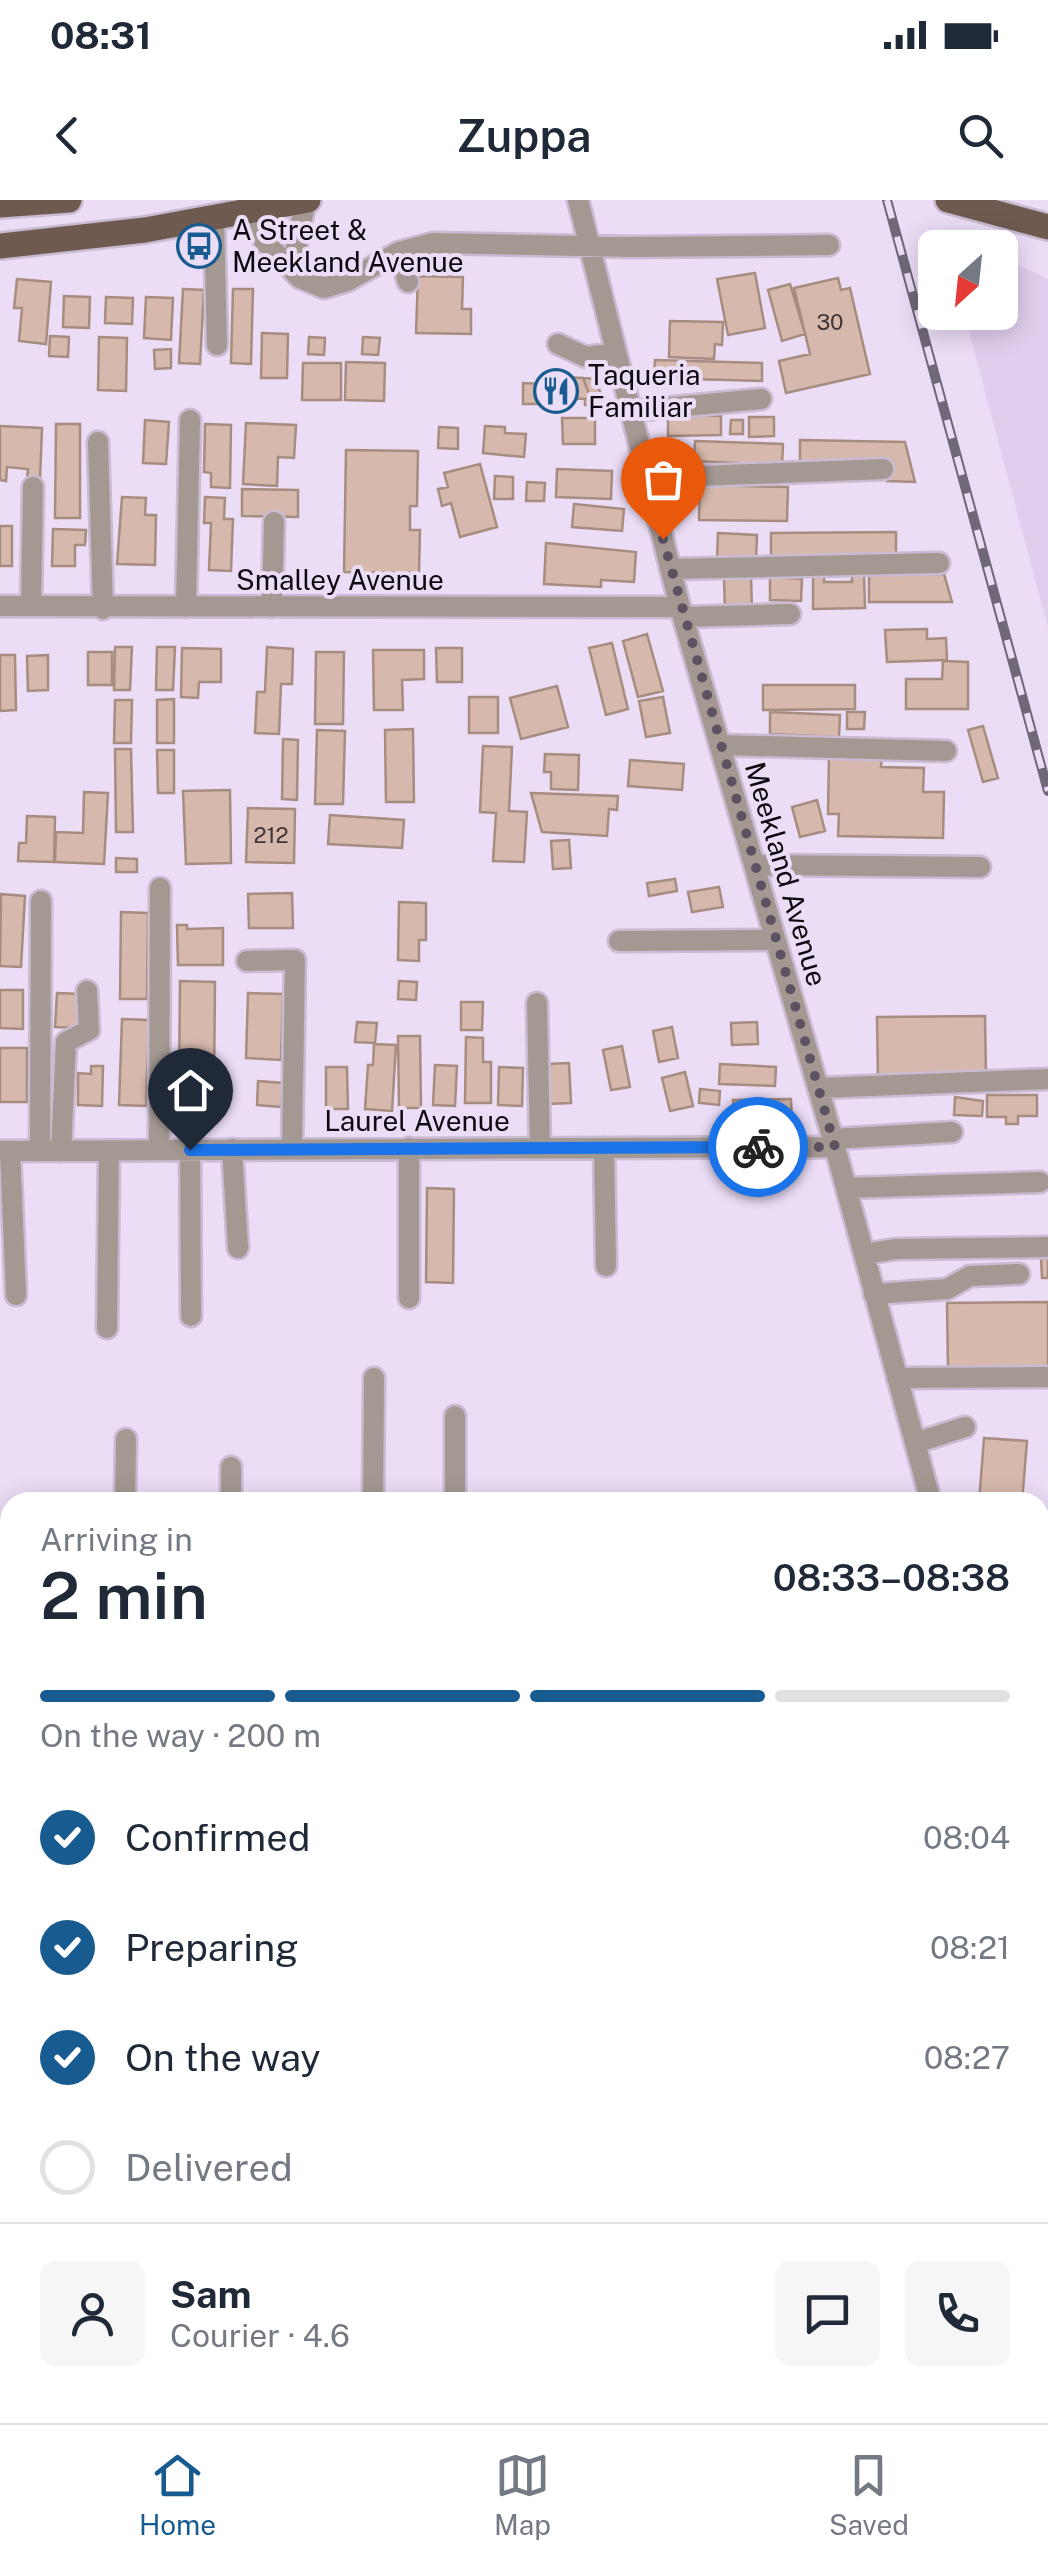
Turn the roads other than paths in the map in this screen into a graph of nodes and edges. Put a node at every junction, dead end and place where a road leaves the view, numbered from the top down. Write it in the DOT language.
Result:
graph roads {
  1 [pos="69,200"];
  2 [pos="307,200"];
  3 [pos="578,200"];
  4 [pos="948,200"];
  5 [pos="11,203"];
  6 [pos="244,212"];
  7 [pos="214,217"];
  8 [pos="1048,227"];
  9 [pos="829,244"];
  10 [pos="0,246"];
  11 [pos="589,246"];
  12 [pos="399,252"];
  13 [pos="292,267"];
  14 [pos="408,282"];
  15 [pos="558,344"];
  16 [pos="217,345"];
  17 [pos="616,353"];
  18 [pos="762,399"];
  19 [pos="631,410"];
  20 [pos="190,420"];
  21 [pos="98,442"];
  22 [pos="883,469"];
  23 [pos="648,478"];
  24 [pos="32,487"];
  25 [pos="274,522"];
  26 [pos="939,563"];
  27 [pos="670,570"];
  28 [pos="32,605"];
  29 [pos="0,606"];
  30 [pos="186,607"];
  31 [pos="103,608"];
  32 [pos="272,608"];
  33 [pos="681,612"];
  34 [pos="790,614"];
  35 [pos="722,744"];
  36 [pos="946,751"];
  37 [pos="754,865"];
  38 [pos="980,867"];
  39 [pos="160,888"];
  40 [pos="41,901"];
  41 [pos="775,940"];
  42 [pos="619,941"];
  43 [pos="247,961"];
  44 [pos="87,991"];
  45 [pos="538,1002"];
  46 [pos="1048,1080"];
  47 [pos="818,1088"];
  48 [pos="952,1132"];
  49 [pos="834,1143"];
  50 [pos="292,1148"];
  51 [pos="409,1148"];
  52 [pos="540,1148"];
  53 [pos="604,1148"];
  54 [pos="159,1149"];
  55 [pos="232,1149"];
  56 [pos="190,1150"];
  57 [pos="5,1151"];
  58 [pos="51,1151"];
  59 [pos="109,1151"];
  60 [pos="1040,1182"];
  61 [pos="846,1188"];
  62 [pos="1048,1247"];
  63 [pos="238,1248"];
  64 [pos="864,1254"];
  65 [pos="606,1266"];
  66 [pos="1019,1274"];
  67 [pos="874,1294"];
  68 [pos="16,1295"];
  69 [pos="409,1298"];
  70 [pos="191,1316"];
  71 [pos="107,1328"];
  72 [pos="1048,1377"];
  73 [pos="374,1378"];
  74 [pos="898,1378"];
  75 [pos="455,1416"];
  76 [pos="965,1427"];
  77 [pos="126,1439"];
  78 [pos="915,1442"];
  79 [pos="231,1466"];
  80 [pos="125,1492"];
  81 [pos="231,1492"];
  82 [pos="373,1492"];
  83 [pos="454,1492"];
  84 [pos="929,1492"];
  1 -- 5 [label="main road"];
  2 -- 6 [label="main road"];
  2 -- 13 [label="street"];
  3 -- 11 [label="street, Meekland Avenue"];
  4 -- 8 [label="main road"];
  6 -- 7 [label="main road"];
  6 -- 13 [label="street"];
  7 -- 10 [label="main road"];
  7 -- 16 [label="street"];
  9 -- 11 [label="street"];
  11 -- 12 [label="street"];
  11 -- 17 [label="street, Meekland Avenue"];
  12 -- 13 [label="street"];
  12 -- 14 [label="street"];
  15 -- 17 [label="street"];
  17 -- 19 [label="street, Meekland Avenue"];
  18 -- 19 [label="street"];
  19 -- 23 [label="street, Meekland Avenue"];
  20 -- 30 [label="street"];
  21 -- 31 [label="street"];
  22 -- 23 [label="street"];
  23 -- 27 [label="street, Meekland Avenue"];
  24 -- 28 [label="street"];
  25 -- 32 [label="street"];
  26 -- 27 [label="street"];
  27 -- 33 [label="street, Meekland Avenue"];
  28 -- 29 [label="street, Smalley Avenue"];
  28 -- 31 [label="street, Smalley Avenue"];
  30 -- 31 [label="street, Smalley Avenue"];
  30 -- 32 [label="street, Smalley Avenue"];
  32 -- 33 [label="street, Smalley Avenue"];
  33 -- 34 [label="street, Smalley Avenue"];
  33 -- 35 [label="street, Meekland Avenue"];
  35 -- 36 [label="street"];
  35 -- 37 [label="street, Meekland Avenue"];
  37 -- 38 [label="street"];
  37 -- 41 [label="street, Meekland Avenue"];
  39 -- 54 [label="street"];
  40 -- 58 [label="street"];
  41 -- 42 [label="street"];
  41 -- 47 [label="street, Meekland Avenue"];
  43 -- 50 [label="street"];
  44 -- 58 [label="street"];
  45 -- 52 [label="street"];
  46 -- 47 [label="street"];
  47 -- 49 [label="street, Meekland Avenue"];
  48 -- 49 [label="street, Laurel Avenue"];
  49 -- 53 [label="street, Laurel Avenue"];
  49 -- 61 [label="street, Meekland Avenue"];
  50 -- 51 [label="street, Laurel Avenue"];
  50 -- 55 [label="street, Laurel Avenue"];
  51 -- 52 [label="street, Laurel Avenue"];
  51 -- 69 [label="street"];
  52 -- 53 [label="street, Laurel Avenue"];
  53 -- 65 [label="street"];
  54 -- 56 [label="street, Laurel Avenue"];
  54 -- 59 [label="street, Laurel Avenue"];
  55 -- 56 [label="street, Laurel Avenue"];
  55 -- 63 [label="street"];
  56 -- 70 [label="street"];
  57 -- 58 [label="street, Laurel Avenue"];
  57 -- 68 [label="street"];
  58 -- 59 [label="street, Laurel Avenue"];
  59 -- 71 [label="street"];
  60 -- 61 [label="street"];
  61 -- 64 [label="street, Meekland Avenue"];
  62 -- 64 [label="street"];
  64 -- 67 [label="street, Meekland Avenue"];
  66 -- 67 [label="street"];
  67 -- 74 [label="street, Meekland Avenue"];
  72 -- 74 [label="street"];
  73 -- 82 [label="street"];
  74 -- 78 [label="street, Meekland Avenue"];
  75 -- 83 [label="street"];
  76 -- 78 [label="street"];
  77 -- 80 [label="street"];
  78 -- 84 [label="street, Meekland Avenue"];
  79 -- 81 [label="street"];
}
